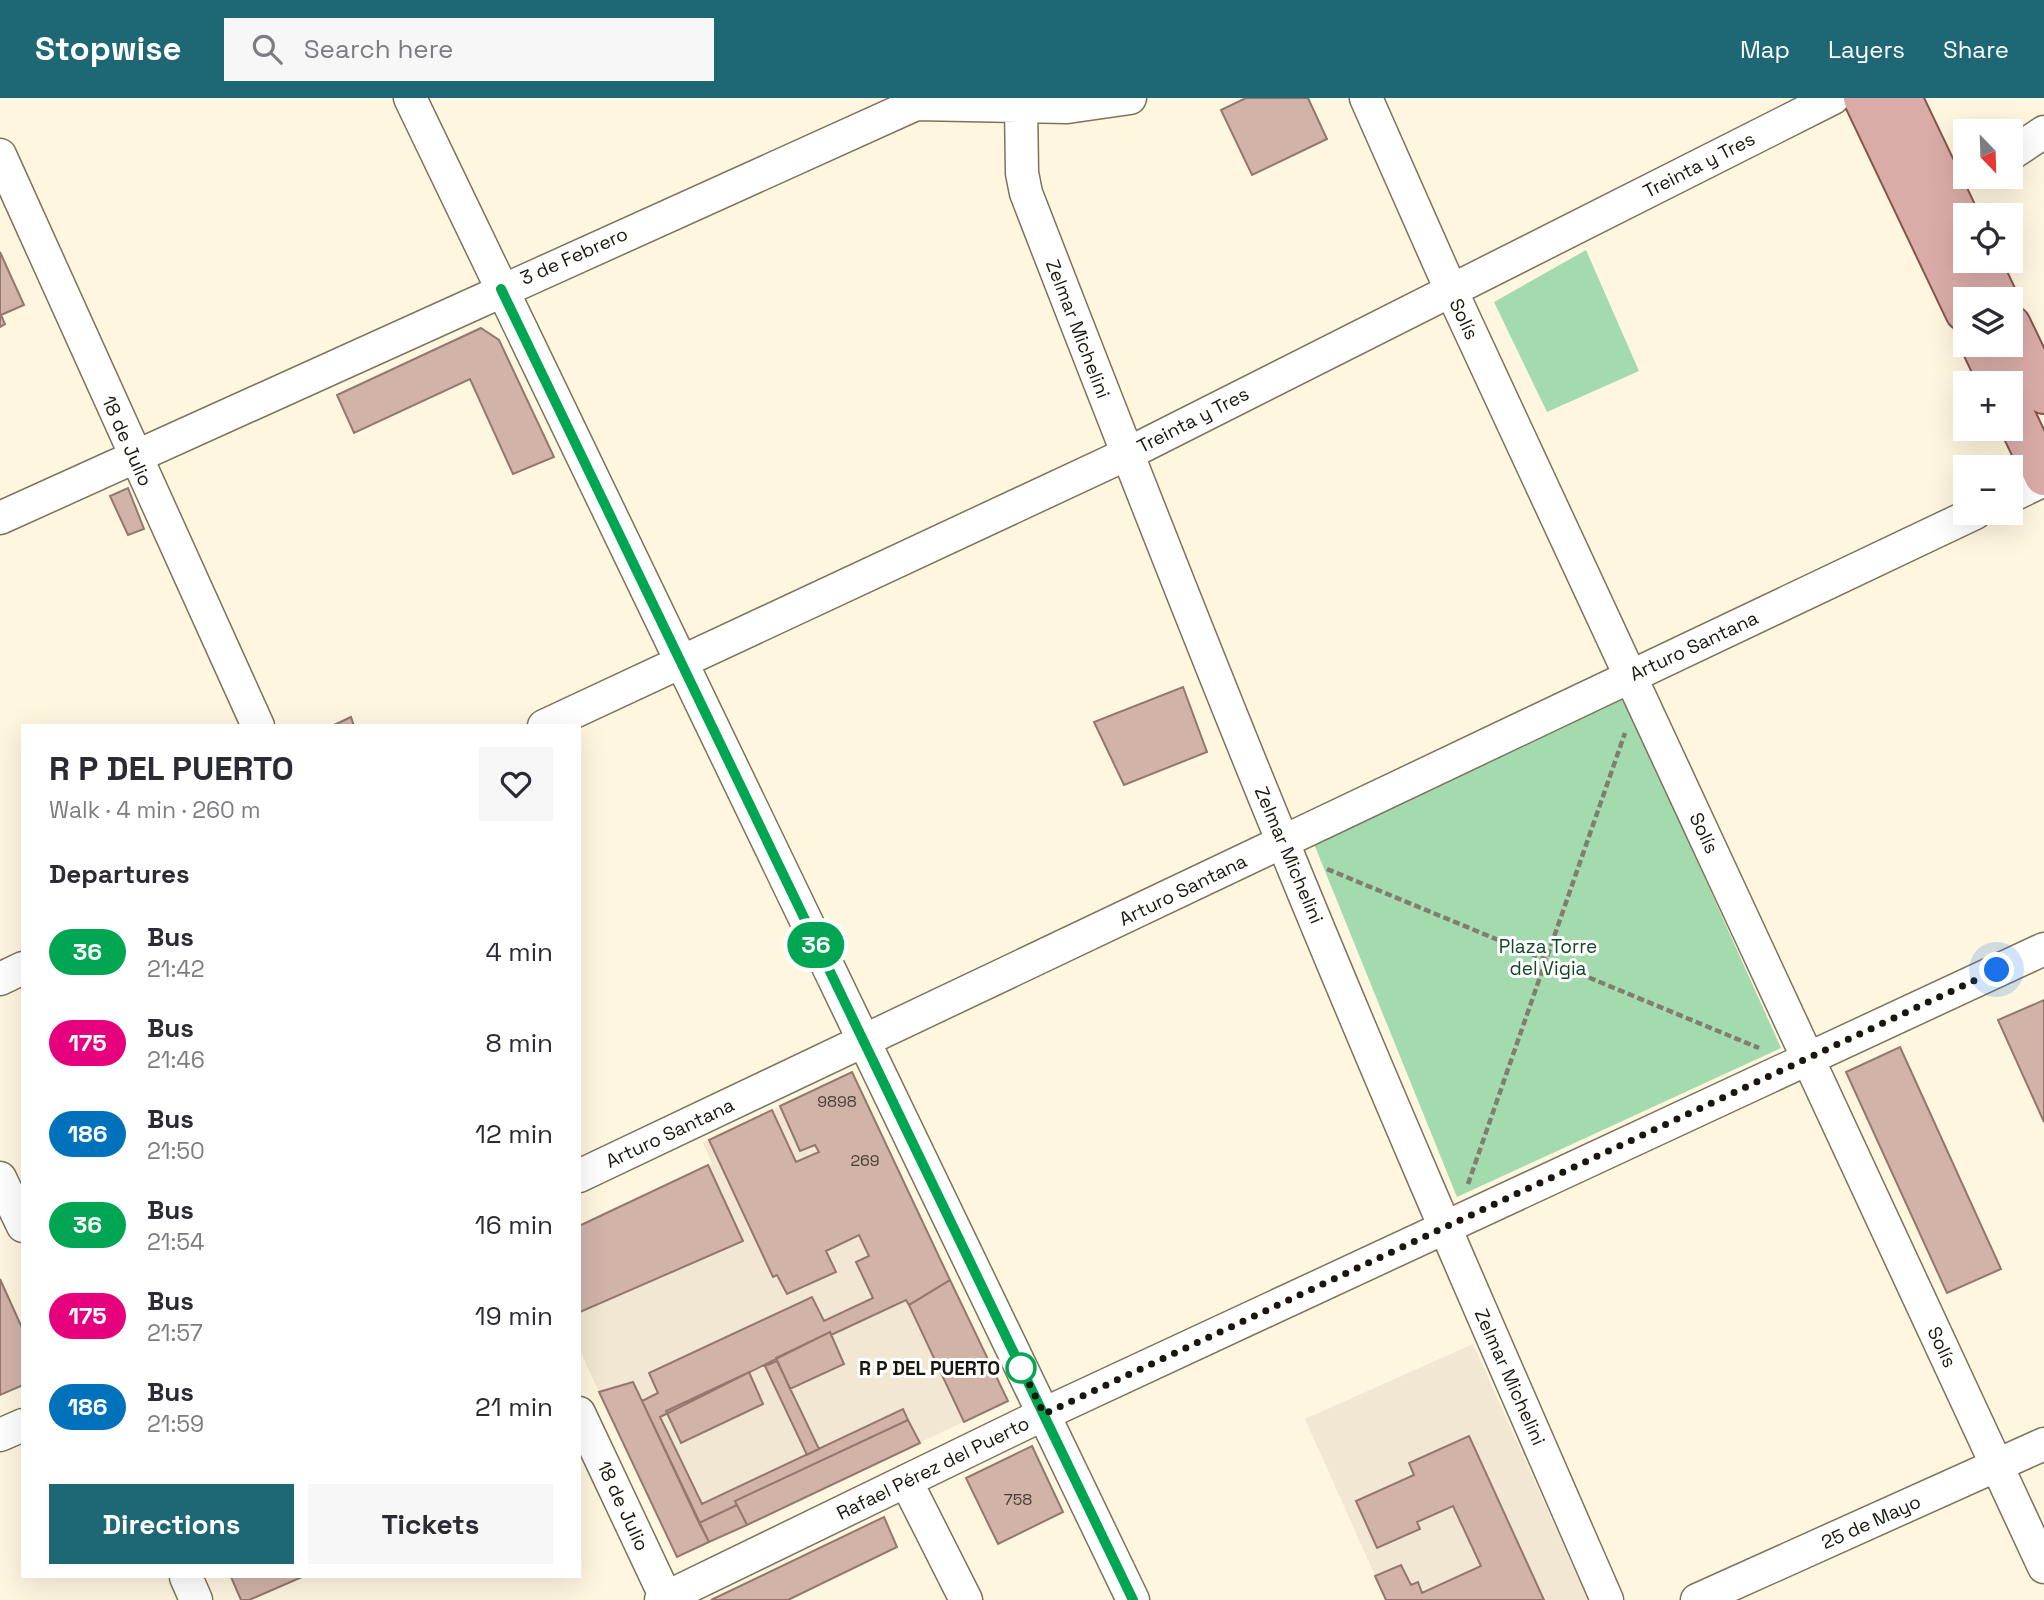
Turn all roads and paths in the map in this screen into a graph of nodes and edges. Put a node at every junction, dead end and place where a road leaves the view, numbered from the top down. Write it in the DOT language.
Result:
graph roads {
  1 [pos="410,98"];
  2 [pos="1130,98"];
  3 [pos="1366,98"];
  4 [pos="1833,98"];
  5 [pos="1863,98"];
  6 [pos="1902,98"];
  7 [pos="918,101"];
  8 [pos="1018,101"];
  9 [pos="2044,132"];
  10 [pos="2023,146"];
  11 [pos="0,155"];
  12 [pos="1941,189"];
  13 [pos="1953,210"];
  14 [pos="1960,287"];
  15 [pos="501,289"];
  16 [pos="1451,290"];
  17 [pos="2023,350"];
  18 [pos="2044,394"];
  19 [pos="2023,433"];
  20 [pos="1126,454"];
  21 [pos="134,457"];
  22 [pos="2044,478"];
  23 [pos="2023,489"];
  24 [pos="0,518"];
  25 [pos="1953,524"];
  26 [pos="679,663"];
  27 [pos="1635,684"];
  28 [pos="257,724"];
  29 [pos="548,724"];
  30 [pos="1285,848"];
  31 [pos="2044,949"];
  32 [pos="1546,960"];
  33 [pos="21,969"];
  34 [pos="0,979"];
  35 [pos="863,1043"];
  36 [pos="1802,1060"];
  37 [pos="581,1175"];
  38 [pos="0,1178"];
  39 [pos="21,1222"];
  40 [pos="1450,1224"];
  41 [pos="1044,1414"];
  42 [pos="581,1417"];
  43 [pos="21,1426"];
  44 [pos="0,1435"];
  45 [pos="2044,1444"];
  46 [pos="1997,1466"];
  47 [pos="906,1481"];
  48 [pos="2044,1567"];
  49 [pos="186,1578"];
  50 [pos="665,1599"];
  51 [pos="196,1600"];
  52 [pos="966,1600"];
  53 [pos="1133,1600"];
  54 [pos="1607,1600"];
  55 [pos="1697,1600"];
  1 -- 15 [label="street"];
  2 -- 8 [label="street, 3 de Febrero"];
  3 -- 16 [label="street, Solís"];
  4 -- 16 [label="street, Treinta y Tres"];
  5 -- 12 [label="main road"];
  6 -- 12 [label="main road"];
  7 -- 8 [label="street, 3 de Febrero"];
  7 -- 15 [label="street, 3 de Febrero"];
  8 -- 20 [label="street, Zelmar Michelini"];
  9 -- 10 [label="street"];
  11 -- 21 [label="street, 18 de Julio"];
  12 -- 13 [label="main road"];
  12 -- 14 [label="main road"];
  15 -- 21 [label="street, 3 de Febrero"];
  15 -- 26 [label="street"];
  16 -- 20 [label="street, Treinta y Tres"];
  16 -- 27 [label="street, Solís"];
  17 -- 18 [label="main road"];
  19 -- 22 [label="main road"];
  20 -- 26 [label="street, Treinta y Tres"];
  20 -- 30 [label="street, Zelmar Michelini"];
  21 -- 24 [label="street, 3 de Febrero"];
  21 -- 28 [label="street, 18 de Julio"];
  22 -- 23 [label="street"];
  25 -- 27 [label="street, Arturo Santana"];
  26 -- 29 [label="street, Treinta y Tres"];
  26 -- 35 [label="street"];
  27 -- 30 [label="street, Arturo Santana"];
  27 -- 32 [label="path"];
  27 -- 36 [label="street, Solís"];
  30 -- 32 [label="path"];
  30 -- 35 [label="street, Arturo Santana"];
  30 -- 40 [label="street, Zelmar Michelini"];
  31 -- 36 [label="street, Rafael Pérez del Puerto"];
  32 -- 36 [label="path"];
  32 -- 40 [label="path"];
  33 -- 34 [label="street"];
  35 -- 37 [label="street, Arturo Santana"];
  35 -- 41 [label="street"];
  36 -- 40 [label="street, Rafael Pérez del Puerto"];
  36 -- 46 [label="street, Solís"];
  38 -- 39 [label="street"];
  40 -- 41 [label="street, Rafael Pérez del Puerto"];
  40 -- 54 [label="street, Zelmar Michelini"];
  41 -- 47 [label="street, Rafael Pérez del Puerto"];
  41 -- 53 [label="street"];
  42 -- 50 [label="street, 18 de Julio"];
  43 -- 44 [label="street"];
  45 -- 46 [label="street, 25 de Mayo"];
  46 -- 48 [label="street, Solís"];
  46 -- 55 [label="street, 25 de Mayo"];
  47 -- 50 [label="street, Rafael Pérez del Puerto"];
  47 -- 52 [label="street"];
  49 -- 51 [label="street"];
}
